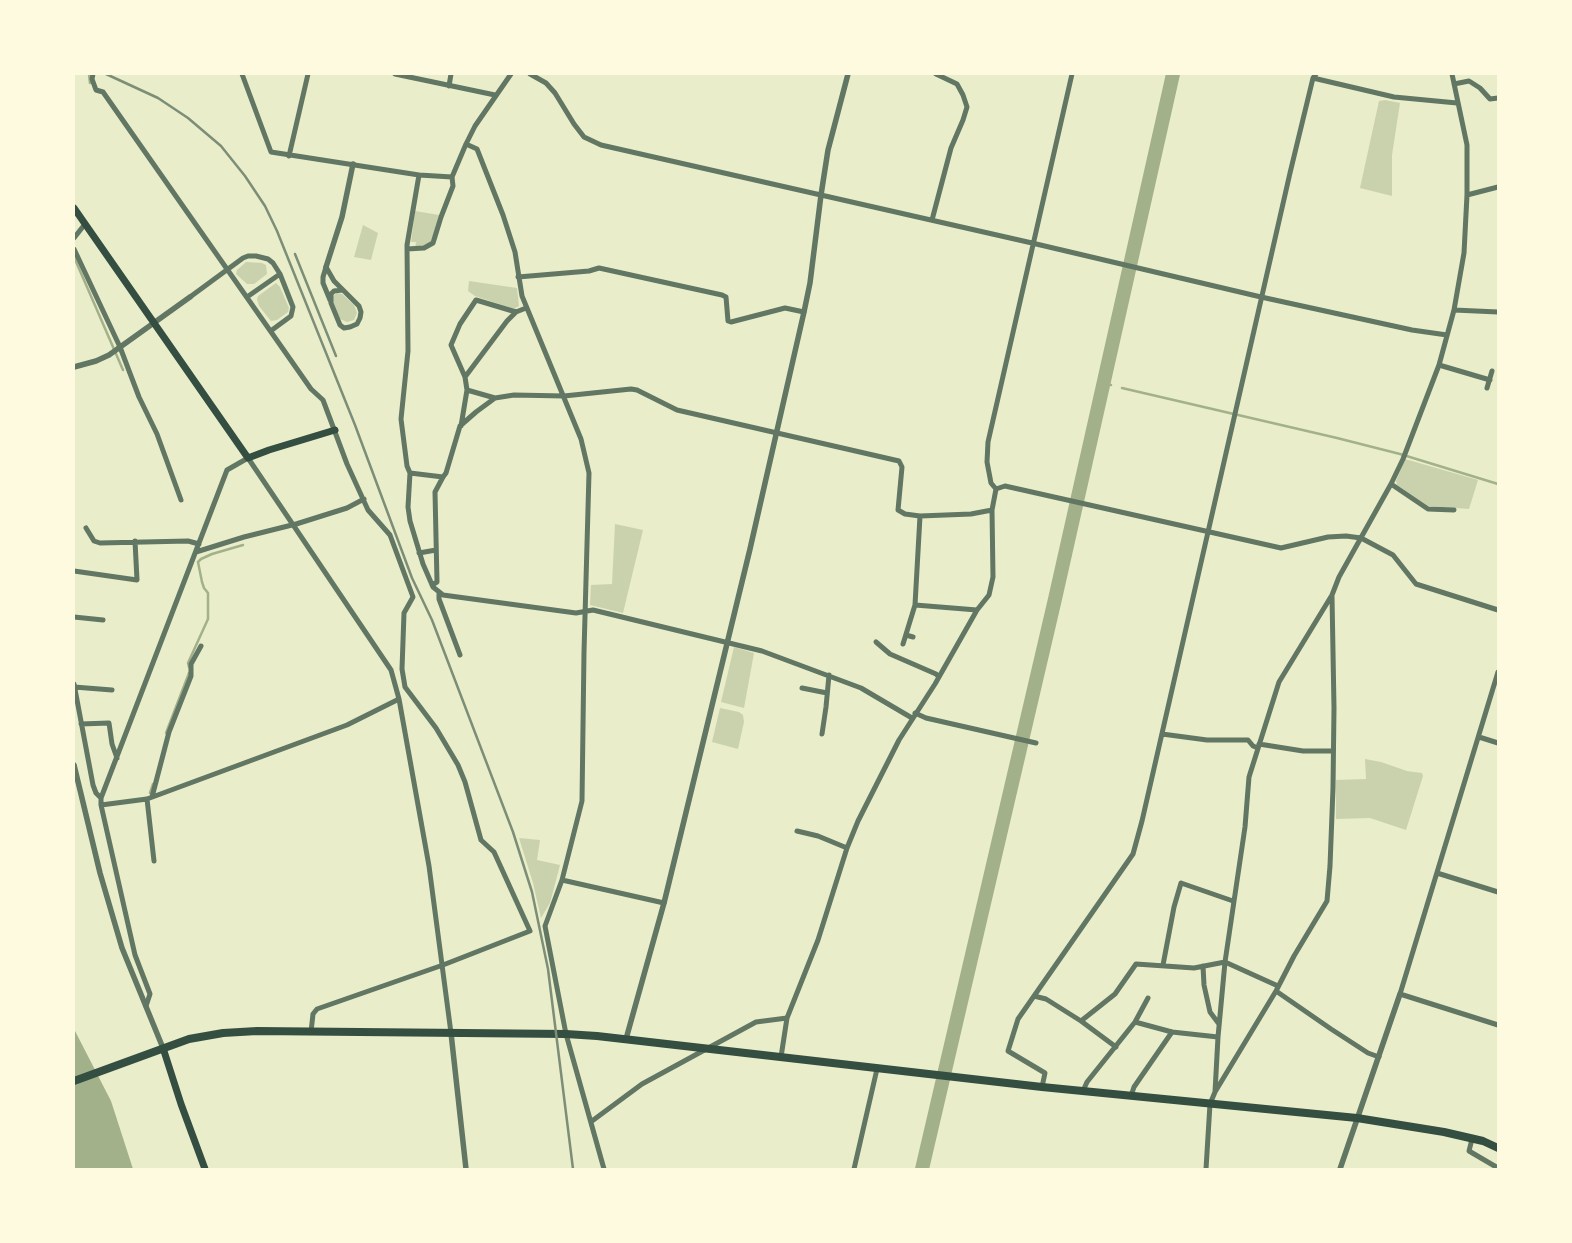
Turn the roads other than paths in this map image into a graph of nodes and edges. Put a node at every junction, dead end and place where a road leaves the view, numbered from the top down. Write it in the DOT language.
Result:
graph roads {
  1 [pos="94,74"];
  2 [pos="242,74"];
  3 [pos="308,74"];
  4 [pos="396,74"];
  5 [pos="451,74"];
  6 [pos="510,74"];
  7 [pos="530,74"];
  8 [pos="848,74"];
  9 [pos="936,74"];
  10 [pos="1072,74"];
  11 [pos="1452,74"];
  12 [pos="1314,76"];
  13 [pos="1454,84"];
  14 [pos="448,86"];
  15 [pos="495,95"];
  16 [pos="1498,98"];
  17 [pos="1457,103"];
  18 [pos="466,144"];
  19 [pos="289,156"];
  20 [pos="353,164"];
  21 [pos="419,175"];
  22 [pos="452,177"];
  23 [pos="1498,187"];
  24 [pos="821,195"];
  25 [pos="1467,195"];
  26 [pos="74,208"];
  27 [pos="932,220"];
  28 [pos="85,224"];
  29 [pos="74,238"];
  30 [pos="1032,243"];
  31 [pos="407,249"];
  32 [pos="74,250"];
  33 [pos="326,267"];
  34 [pos="227,271"];
  35 [pos="280,274"];
  36 [pos="518,277"];
  37 [pos="342,290"];
  38 [pos="190,297"];
  39 [pos="1261,297"];
  40 [pos="247,298"];
  41 [pos="331,303"];
  42 [pos="526,308"];
  43 [pos="1454,310"];
  44 [pos="516,312"];
  45 [pos="804,312"];
  46 [pos="1498,312"];
  47 [pos="154,324"];
  48 [pos="272,330"];
  49 [pos="1447,335"];
  50 [pos="120,347"];
  51 [pos="1439,365"];
  52 [pos="74,367"];
  53 [pos="1492,371"];
  54 [pos="465,376"];
  55 [pos="1490,380"];
  56 [pos="1487,388"];
  57 [pos="467,390"];
  58 [pos="564,396"];
  59 [pos="496,398"];
  60 [pos="460,426"];
  61 [pos="335,430"];
  62 [pos="777,434"];
  63 [pos="248,458"];
  64 [pos="410,473"];
  65 [pos="443,476"];
  66 [pos="1391,484"];
  67 [pos="996,489"];
  68 [pos="364,499"];
  69 [pos="181,500"];
  70 [pos="992,510"];
  71 [pos="1454,510"];
  72 [pos="920,516"];
  73 [pos="292,525"];
  74 [pos="86,528"];
  75 [pos="1208,532"];
  76 [pos="1361,538"];
  77 [pos="135,542"];
  78 [pos="199,544"];
  79 [pos="436,550"];
  80 [pos="196,552"];
  81 [pos="419,553"];
  82 [pos="74,571"];
  83 [pos="432,585"];
  84 [pos="439,592"];
  85 [pos="1332,596"];
  86 [pos="915,604"];
  87 [pos="977,610"];
  88 [pos="1498,610"];
  89 [pos="585,611"];
  90 [pos="74,617"];
  91 [pos="103,620"];
  92 [pos="906,635"];
  93 [pos="913,637"];
  94 [pos="729,642"];
  95 [pos="876,642"];
  96 [pos="903,644"];
  97 [pos="201,646"];
  98 [pos="460,655"];
  99 [pos="1498,672"];
  100 [pos="829,675"];
  101 [pos="939,677"];
  102 [pos="74,686"];
  103 [pos="405,687"];
  104 [pos="802,688"];
  105 [pos="396,689"];
  106 [pos="112,690"];
  107 [pos="828,693"];
  108 [pos="399,699"];
  109 [pos="913,715"];
  110 [pos="81,724"];
  111 [pos="822,734"];
  112 [pos="1162,734"];
  113 [pos="1479,737"];
  114 [pos="1036,743"];
  115 [pos="1498,743"];
  116 [pos="1259,746"];
  117 [pos="1333,751"];
  118 [pos="117,758"];
  119 [pos="74,765"];
  120 [pos="101,798"];
  121 [pos="150,798"];
  122 [pos="101,805"];
  123 [pos="797,831"];
  124 [pos="847,848"];
  125 [pos="154,861"];
  126 [pos="1437,873"];
  127 [pos="562,880"];
  128 [pos="1498,892"];
  129 [pos="664,902"];
  130 [pos="1234,902"];
  131 [pos="1225,962"];
  132 [pos="443,965"];
  133 [pos="1163,965"];
  134 [pos="1202,966"];
  135 [pos="1277,988"];
  136 [pos="1400,994"];
  137 [pos="1034,996"];
  138 [pos="1148,998"];
  139 [pos="146,1006"];
  140 [pos="787,1018"];
  141 [pos="1080,1021"];
  142 [pos="1135,1022"];
  143 [pos="1219,1024"];
  144 [pos="1498,1025"];
  145 [pos="311,1032"];
  146 [pos="1172,1032"];
  147 [pos="451,1033"];
  148 [pos="566,1034"];
  149 [pos="1218,1037"];
  150 [pos="626,1039"];
  151 [pos="1116,1047"];
  152 [pos="163,1048"];
  153 [pos="709,1049"];
  154 [pos="781,1057"];
  155 [pos="1378,1057"];
  156 [pos="877,1069"];
  157 [pos="74,1081"];
  158 [pos="1042,1087"];
  159 [pos="1083,1091"];
  160 [pos="1215,1092"];
  161 [pos="1131,1096"];
  162 [pos="1210,1104"];
  163 [pos="1356,1118"];
  164 [pos="592,1121"];
  165 [pos="1472,1138"];
  166 [pos="1498,1148"];
  167 [pos="1498,1168"];
  168 [pos="205,1169"];
  169 [pos="466,1169"];
  170 [pos="604,1169"];
  171 [pos="854,1169"];
  172 [pos="1206,1169"];
  173 [pos="1340,1169"];
  1 -- 34 [label="street"];
  2 -- 19 [label="street"];
  3 -- 19 [label="street"];
  4 -- 14 [label="street"];
  5 -- 14 [label="street"];
  6 -- 15 [label="street"];
  7 -- 24 [label="street"];
  8 -- 24 [label="street"];
  9 -- 27 [label="street"];
  10 -- 30 [label="street"];
  11 -- 13 [label="street"];
  12 -- 17 [label="street"];
  12 -- 39 [label="street"];
  13 -- 16 [label="street"];
  13 -- 17 [label="street"];
  14 -- 15 [label="street"];
  15 -- 18 [label="street"];
  17 -- 25 [label="street"];
  18 -- 22 [label="street"];
  18 -- 36 [label="street"];
  19 -- 20 [label="street"];
  20 -- 21 [label="street"];
  20 -- 33 [label="street"];
  21 -- 22 [label="street"];
  21 -- 31 [label="street"];
  22 -- 31 [label="street"];
  23 -- 25 [label="street"];
  24 -- 27 [label="street"];
  24 -- 45 [label="street"];
  25 -- 43 [label="street"];
  26 -- 28 [label="main road"];
  27 -- 30 [label="street"];
  28 -- 29 [label="street"];
  28 -- 47 [label="main road"];
  30 -- 39 [label="street"];
  30 -- 67 [label="street"];
  31 -- 64 [label="street"];
  32 -- 50 [label="street"];
  33 -- 37 [label="street"];
  33 -- 41 [label="street"];
  34 -- 35 [label="street"];
  34 -- 38 [label="street"];
  34 -- 40 [label="street"];
  35 -- 40 [label="street"];
  35 -- 48 [label="street"];
  36 -- 42 [label="street"];
  36 -- 45 [label="street"];
  37 -- 41 [label="street"];
  37 -- 41 [label="street"];
  38 -- 47 [label="street"];
  39 -- 49 [label="street"];
  39 -- 75 [label="street"];
  40 -- 48 [label="street"];
  42 -- 44 [label="street"];
  42 -- 58 [label="street"];
  43 -- 46 [label="street"];
  43 -- 49 [label="street"];
  44 -- 54 [label="street"];
  44 -- 54 [label="street"];
  45 -- 62 [label="street"];
  47 -- 50 [label="street"];
  47 -- 63 [label="main road"];
  48 -- 61 [label="street"];
  49 -- 51 [label="street"];
  50 -- 52 [label="street"];
  50 -- 69 [label="street"];
  51 -- 55 [label="street"];
  51 -- 66 [label="street"];
  53 -- 55 [label="street"];
  54 -- 57 [label="street"];
  55 -- 56 [label="street"];
  57 -- 59 [label="street"];
  57 -- 60 [label="street"];
  58 -- 59 [label="street"];
  58 -- 62 [label="street"];
  58 -- 89 [label="street"];
  59 -- 60 [label="street"];
  60 -- 65 [label="street"];
  61 -- 63 [label="main road"];
  61 -- 68 [label="street"];
  62 -- 72 [label="street"];
  62 -- 94 [label="street"];
  63 -- 73 [label="street"];
  63 -- 78 [label="street"];
  64 -- 65 [label="street"];
  64 -- 81 [label="street"];
  65 -- 79 [label="street"];
  66 -- 71 [label="street"];
  66 -- 76 [label="street"];
  67 -- 70 [label="street"];
  67 -- 75 [label="street"];
  68 -- 73 [label="street"];
  68 -- 103 [label="street"];
  70 -- 72 [label="street"];
  70 -- 87 [label="street"];
  72 -- 86 [label="street"];
  73 -- 80 [label="street"];
  73 -- 105 [label="street"];
  74 -- 77 [label="street"];
  75 -- 76 [label="street"];
  75 -- 112 [label="street"];
  76 -- 85 [label="street"];
  76 -- 88 [label="street"];
  77 -- 78 [label="street"];
  77 -- 82 [label="street"];
  78 -- 80 [label="street"];
  79 -- 81 [label="street"];
  79 -- 83 [label="street"];
  80 -- 118 [label="street"];
  81 -- 83 [label="street"];
  83 -- 84 [label="street"];
  84 -- 89 [label="street"];
  84 -- 98 [label="street"];
  85 -- 116 [label="street"];
  85 -- 117 [label="street"];
  86 -- 87 [label="street"];
  86 -- 92 [label="street"];
  87 -- 101 [label="street"];
  89 -- 94 [label="street"];
  89 -- 127 [label="street"];
  90 -- 91 [label="street"];
  92 -- 93 [label="street"];
  92 -- 96 [label="street"];
  94 -- 100 [label="street"];
  94 -- 129 [label="street"];
  95 -- 101 [label="street"];
  97 -- 121 [label="street"];
  99 -- 113 [label="street"];
  100 -- 107 [label="street"];
  100 -- 109 [label="street"];
  101 -- 109 [label="street"];
  102 -- 106 [label="street"];
  102 -- 110 [label="street"];
  103 -- 105 [label="street"];
  103 -- 132 [label="street"];
  104 -- 107 [label="street"];
  105 -- 108 [label="street"];
  107 -- 111 [label="street"];
  108 -- 121 [label="street"];
  108 -- 132 [label="street"];
  109 -- 114 [label="street"];
  109 -- 124 [label="street"];
  110 -- 118 [label="street"];
  110 -- 120 [label="street"];
  112 -- 116 [label="street"];
  112 -- 137 [label="street"];
  113 -- 115 [label="street"];
  113 -- 126 [label="street"];
  116 -- 117 [label="street"];
  116 -- 130 [label="street"];
  117 -- 135 [label="street"];
  118 -- 120 [label="street"];
  119 -- 139 [label="street"];
  120 -- 122 [label="street"];
  121 -- 122 [label="street"];
  121 -- 125 [label="street"];
  122 -- 139 [label="street"];
  123 -- 124 [label="street"];
  124 -- 140 [label="street"];
  126 -- 128 [label="street"];
  126 -- 136 [label="street"];
  127 -- 129 [label="street"];
  127 -- 148 [label="street"];
  129 -- 150 [label="street"];
  130 -- 131 [label="street"];
  130 -- 133 [label="street"];
  131 -- 134 [label="street"];
  131 -- 135 [label="street"];
  131 -- 143 [label="street"];
  132 -- 145 [label="street"];
  132 -- 147 [label="street"];
  133 -- 134 [label="street"];
  133 -- 141 [label="street"];
  134 -- 143 [label="street"];
  135 -- 155 [label="street"];
  135 -- 160 [label="street"];
  136 -- 144 [label="street"];
  136 -- 155 [label="street"];
  137 -- 141 [label="street"];
  137 -- 158 [label="street"];
  138 -- 142 [label="street"];
  139 -- 152 [label="street"];
  140 -- 153 [label="street"];
  140 -- 154 [label="street"];
  141 -- 151 [label="street"];
  142 -- 146 [label="street"];
  142 -- 151 [label="street"];
  143 -- 149 [label="street"];
  145 -- 147 [label="main road"];
  145 -- 152 [label="main road"];
  146 -- 149 [label="street"];
  146 -- 161 [label="street"];
  147 -- 148 [label="main road"];
  147 -- 169 [label="street"];
  148 -- 150 [label="main road"];
  148 -- 164 [label="street"];
  149 -- 160 [label="street"];
  150 -- 153 [label="main road"];
  151 -- 159 [label="street"];
  152 -- 157 [label="main road"];
  152 -- 168 [label="main road"];
  153 -- 154 [label="main road"];
  153 -- 164 [label="street"];
  154 -- 156 [label="main road"];
  155 -- 163 [label="street"];
  156 -- 158 [label="main road"];
  156 -- 171 [label="street"];
  158 -- 159 [label="main road"];
  159 -- 161 [label="main road"];
  160 -- 162 [label="street"];
  161 -- 162 [label="main road"];
  162 -- 163 [label="main road"];
  162 -- 172 [label="street"];
  163 -- 165 [label="main road"];
  163 -- 173 [label="street"];
  164 -- 170 [label="street"];
  165 -- 166 [label="main road"];
  165 -- 167 [label="street"];
}
